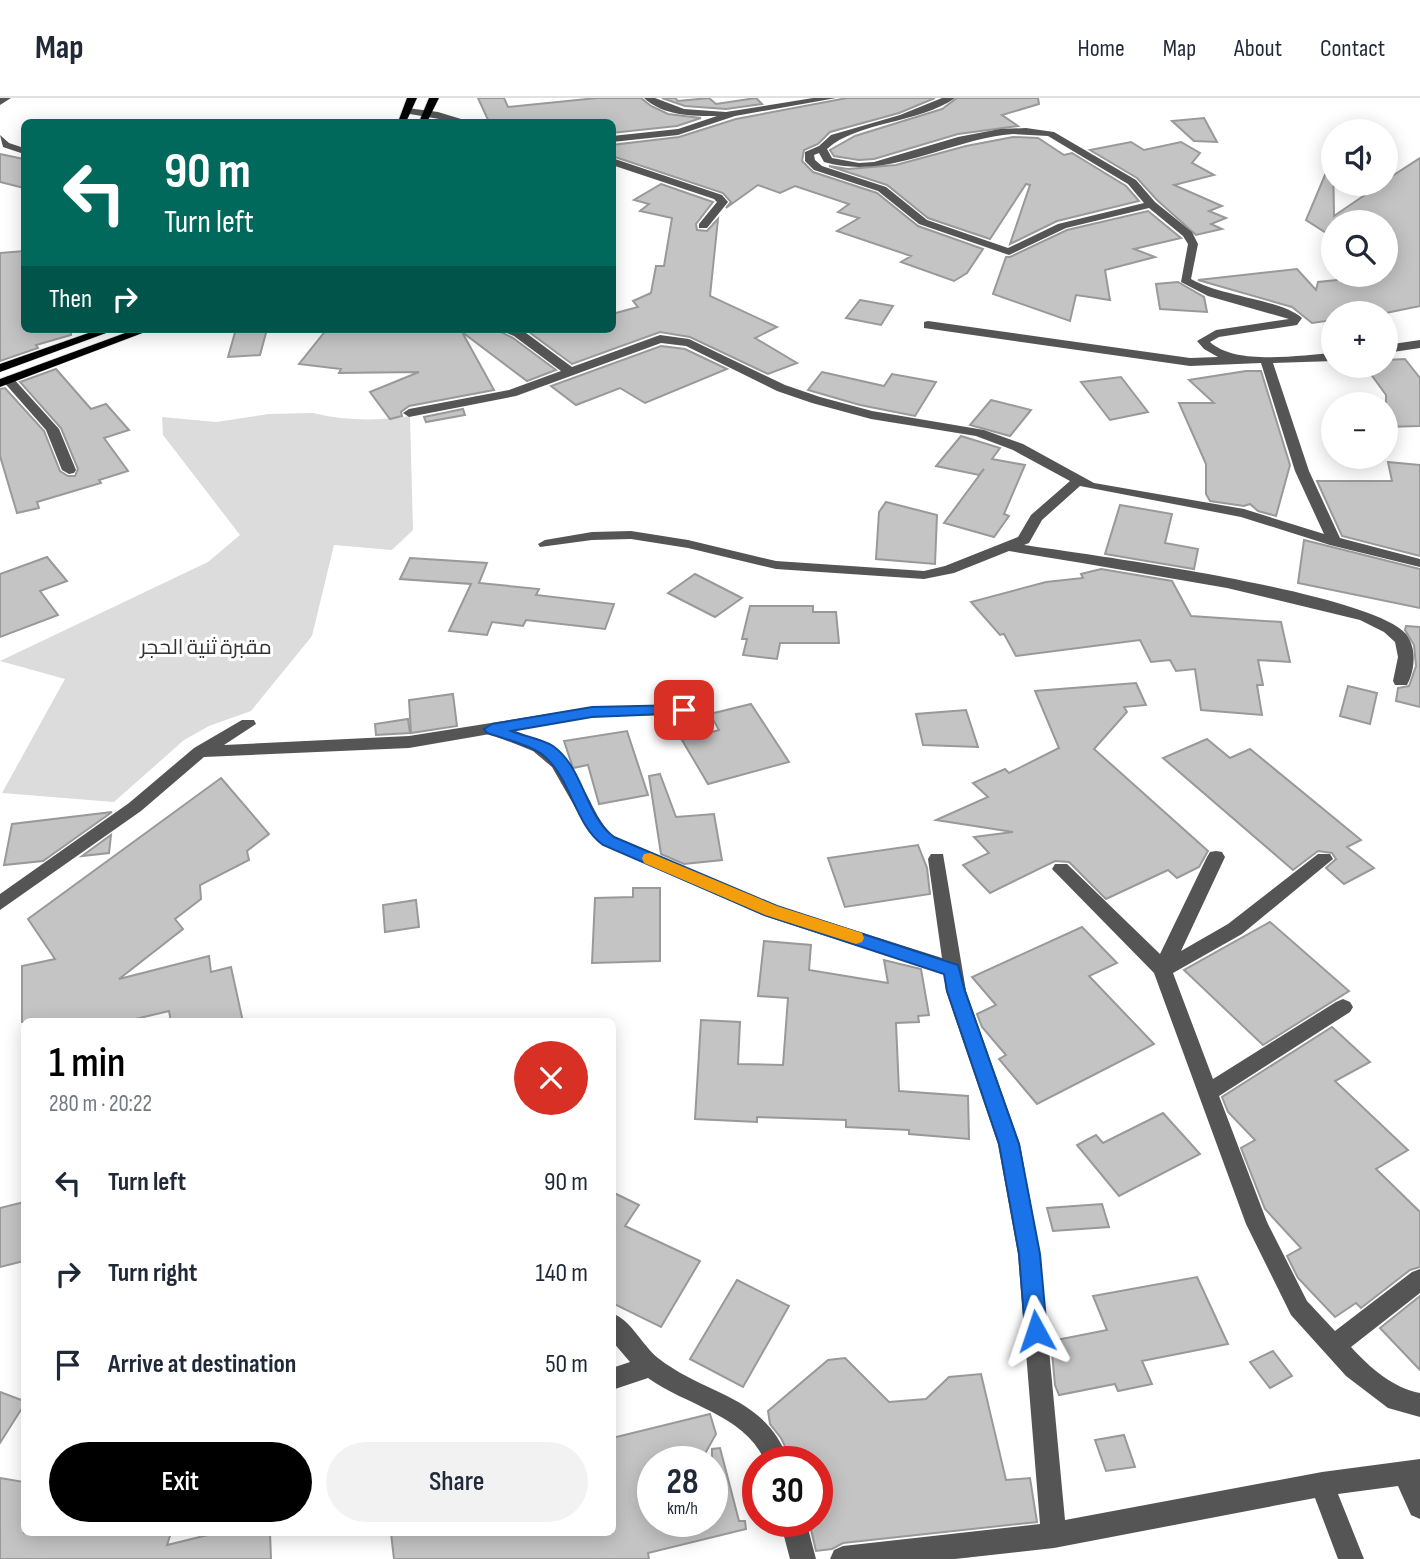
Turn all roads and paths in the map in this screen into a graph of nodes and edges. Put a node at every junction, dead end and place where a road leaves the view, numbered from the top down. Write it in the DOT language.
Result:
graph roads {
  1 [pos="6,98"];
  2 [pos="412,98"];
  3 [pos="434,98"];
  4 [pos="649,98"];
  5 [pos="831,98"];
  6 [pos="950,98"];
  7 [pos="0,102"];
  8 [pos="407,111"];
  9 [pos="733,113"];
  10 [pos="425,118"];
  11 [pos="403,119"];
  12 [pos="442,119"];
  13 [pos="0,138"];
  14 [pos="616,139"];
  15 [pos="822,148"];
  16 [pos="21,150"];
  17 [pos="616,162"];
  18 [pos="1151,204"];
  19 [pos="704,226"];
  20 [pos="928,325"];
  21 [pos="100,333"];
  22 [pos="136,333"];
  23 [pos="518,333"];
  24 [pos="1420,344"];
  25 [pos="1398,347"];
  26 [pos="1321,358"];
  27 [pos="1261,361"];
  28 [pos="0,368"];
  29 [pos="568,370"];
  30 [pos="4,382"];
  31 [pos="409,413"];
  32 [pos="69,470"];
  33 [pos="1079,480"];
  34 [pos="1335,542"];
  35 [pos="545,544"];
  36 [pos="1009,547"];
  37 [pos="1420,563"];
  38 [pos="1401,681"];
  39 [pos="684,710"];
  40 [pos="248,724"];
  41 [pos="492,729"];
  42 [pos="200,752"];
  43 [pos="1216,857"];
  44 [pos="937,859"];
  45 [pos="1324,859"];
  46 [pos="1061,869"];
  47 [pos="0,902"];
  48 [pos="952,970"];
  49 [pos="1162,970"];
  50 [pos="1343,1007"];
  51 [pos="1208,1093"];
  52 [pos="1420,1279"];
  53 [pos="616,1328"];
  54 [pos="1332,1347"];
  55 [pos="650,1366"];
  56 [pos="616,1378"];
  57 [pos="1420,1405"];
  58 [pos="772,1446"];
  59 [pos="1412,1472"];
  60 [pos="1322,1484"];
  61 [pos="1420,1506"];
  62 [pos="1054,1535"];
  63 [pos="797,1537"];
  64 [pos="803,1559"];
  65 [pos="843,1559"];
  66 [pos="1351,1559"];
  1 -- 7 [label="street"];
  2 -- 8 [label="main road"];
  3 -- 10 [label="main road"];
  4 -- 9 [label="street"];
  5 -- 9 [label="street"];
  6 -- 15 [label="street"];
  8 -- 10 [label="street"];
  8 -- 11 [label="main road"];
  9 -- 14 [label="street"];
  10 -- 12 [label="street"];
  13 -- 16 [label="street"];
  15 -- 18 [label="street"];
  15 -- 18 [label="street"];
  17 -- 19 [label="street"];
  18 -- 27 [label="street"];
  20 -- 27 [label="street"];
  21 -- 28 [label="main road"];
  22 -- 30 [label="main road"];
  23 -- 29 [label="street"];
  24 -- 25 [label="street"];
  26 -- 27 [label="street"];
  27 -- 34 [label="street"];
  29 -- 31 [label="street"];
  29 -- 33 [label="street"];
  30 -- 32 [label="street"];
  33 -- 34 [label="street"];
  33 -- 36 [label="street"];
  34 -- 37 [label="street"];
  35 -- 36 [label="street"];
  36 -- 38 [label="street"];
  39 -- 41 [label="street"];
  40 -- 42 [label="street"];
  41 -- 42 [label="street"];
  41 -- 48 [label="street"];
  42 -- 47 [label="street"];
  43 -- 49 [label="street"];
  44 -- 48 [label="street"];
  45 -- 49 [label="street"];
  46 -- 49 [label="street"];
  48 -- 62 [label="street"];
  49 -- 51 [label="street"];
  50 -- 51 [label="street"];
  51 -- 54 [label="street"];
  52 -- 54 [label="street"];
  53 -- 55 [label="street"];
  54 -- 57 [label="street"];
  55 -- 56 [label="street"];
  55 -- 58 [label="street"];
  59 -- 60 [label="street"];
  59 -- 61 [label="street"];
  60 -- 62 [label="street"];
  60 -- 66 [label="street"];
  62 -- 65 [label="street"];
  63 -- 64 [label="street"];
}
